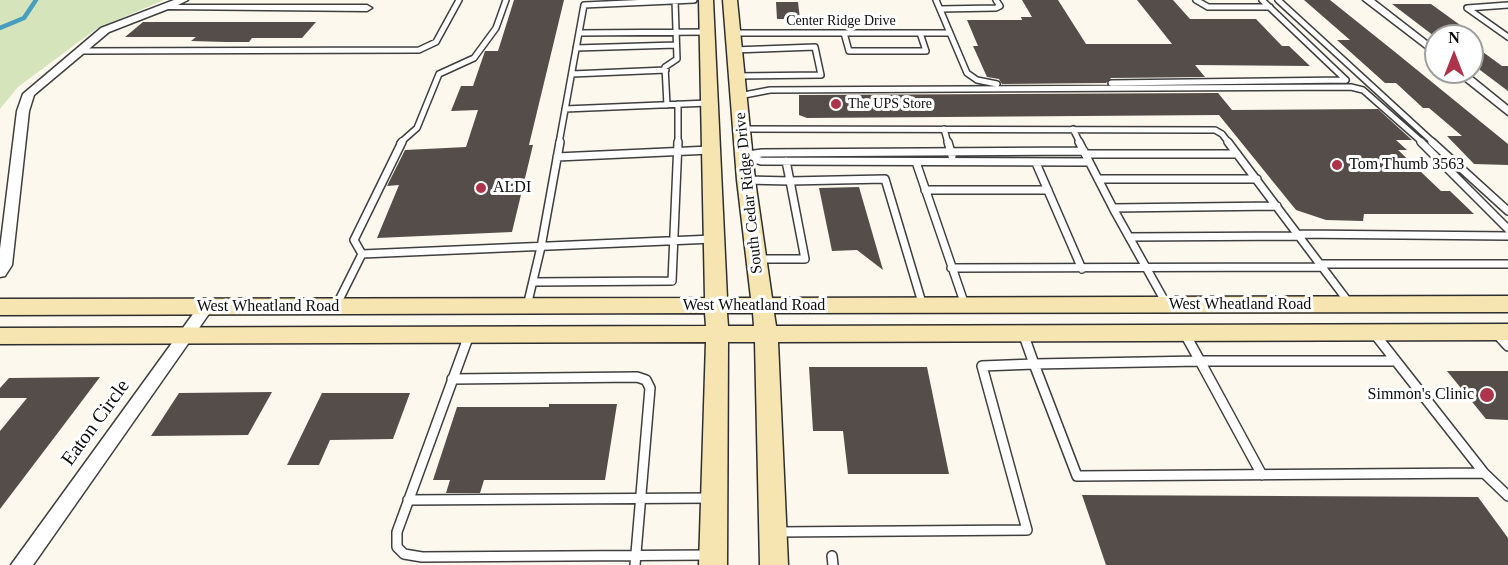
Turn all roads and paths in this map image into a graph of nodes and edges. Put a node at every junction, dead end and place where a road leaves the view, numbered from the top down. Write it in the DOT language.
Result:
graph roads {
  1 [pos="183,0"];
  2 [pos="459,0"];
  3 [pos="506,0"];
  4 [pos="675,0"];
  5 [pos="694,0"];
  6 [pos="706,0"];
  7 [pos="730,0"];
  8 [pos="936,0"];
  9 [pos="996,0"];
  10 [pos="1196,0"];
  11 [pos="1262,0"];
  12 [pos="1278,0"];
  13 [pos="1368,0"];
  14 [pos="1508,5"];
  15 [pos="164,8"];
  16 [pos="367,8"];
  17 [pos="1270,8"];
  18 [pos="940,9"];
  19 [pos="675,32"];
  20 [pos="706,32"];
  21 [pos="579,33"];
  22 [pos="733,33"];
  23 [pos="844,33"];
  24 [pos="920,33"];
  25 [pos="950,33"];
  26 [pos="1508,37"];
  27 [pos="1424,44"];
  28 [pos="676,45"];
  29 [pos="576,48"];
  30 [pos="734,50"];
  31 [pos="82,51"];
  32 [pos="666,70"];
  33 [pos="572,74"];
  34 [pos="737,76"];
  35 [pos="1474,84"];
  36 [pos="739,96"];
  37 [pos="708,103"];
  38 [pos="667,105"];
  39 [pos="678,105"];
  40 [pos="565,109"];
  41 [pos="1508,112"];
  42 [pos="742,129"];
  43 [pos="944,129"];
  44 [pos="1074,129"];
  45 [pos="710,150"];
  46 [pos="678,152"];
  47 [pos="950,152"];
  48 [pos="1085,152"];
  49 [pos="1238,154"];
  50 [pos="743,155"];
  51 [pos="557,157"];
  52 [pos="786,162"];
  53 [pos="916,162"];
  54 [pos="953,162"];
  55 [pos="1089,162"];
  56 [pos="1036,163"];
  57 [pos="1098,179"];
  58 [pos="746,180"];
  59 [pos="1257,180"];
  60 [pos="790,181"];
  61 [pos="925,190"];
  62 [pos="1048,190"];
  63 [pos="1277,206"];
  64 [pos="1113,208"];
  65 [pos="6,210"];
  66 [pos="1508,211"];
  67 [pos="1508,229"];
  68 [pos="1298,235"];
  69 [pos="1508,236"];
  70 [pos="1129,237"];
  71 [pos="713,239"];
  72 [pos="672,241"];
  73 [pos="541,247"];
  74 [pos="362,254"];
  75 [pos="756,260"];
  76 [pos="1508,264"];
  77 [pos="1321,266"];
  78 [pos="951,268"];
  79 [pos="1082,269"];
  80 [pos="1146,269"];
  81 [pos="0,272"];
  82 [pos="534,282"];
  83 [pos="1508,304"];
  84 [pos="1168,305"];
  85 [pos="1350,305"];
  86 [pos="336,306"];
  87 [pos="409,306"];
  88 [pos="527,306"];
  89 [pos="715,306"];
  90 [pos="761,306"];
  91 [pos="922,306"];
  92 [pos="965,306"];
  93 [pos="0,307"];
  94 [pos="206,307"];
  95 [pos="717,332"];
  96 [pos="766,332"];
  97 [pos="1373,332"];
  98 [pos="1023,333"];
  99 [pos="1184,333"];
  100 [pos="469,334"];
  101 [pos="186,335"];
  102 [pos="0,336"];
  103 [pos="1503,337"];
  104 [pos="1395,361"];
  105 [pos="1200,362"];
  106 [pos="1034,364"];
  107 [pos="452,379"];
  108 [pos="1484,472"];
  109 [pos="1262,475"];
  110 [pos="1508,496"];
  111 [pos="714,498"];
  112 [pos="641,499"];
  113 [pos="408,500"];
  114 [pos="772,532"];
  115 [pos="635,560"];
  116 [pos="713,560"];
  117 [pos="21,565"];
  118 [pos="774,565"];
  1 -- 15 [label="street"];
  2 -- 31 [label="lane"];
  3 -- 74 [label="lane"];
  4 -- 5 [label="lane"];
  4 -- 19 [label="lane"];
  4 -- 21 [label="lane"];
  6 -- 20 [label="main road, South Cedar Ridge Drive"];
  7 -- 22 [label="main road, South Cedar Ridge Drive"];
  8 -- 18 [label="lane"];
  9 -- 18 [label="lane"];
  10 -- 17 [label="lane"];
  11 -- 17 [label="lane"];
  12 -- 66 [label="lane"];
  13 -- 27 [label="street"];
  14 -- 26 [label="lane"];
  15 -- 16 [label="street"];
  15 -- 31 [label="street"];
  17 -- 25 [label="lane"];
  18 -- 25 [label="lane"];
  19 -- 20 [label="lane"];
  19 -- 21 [label="lane"];
  19 -- 28 [label="lane"];
  20 -- 22 [label="main road"];
  20 -- 37 [label="main road, South Cedar Ridge Drive"];
  21 -- 29 [label="lane"];
  22 -- 23 [label="lane, Center Ridge Drive"];
  22 -- 30 [label="main road, South Cedar Ridge Drive"];
  23 -- 24 [label="lane, Center Ridge Drive"];
  23 -- 24 [label="lane"];
  24 -- 25 [label="lane, Center Ridge Drive"];
  28 -- 29 [label="lane"];
  28 -- 32 [label="lane"];
  29 -- 33 [label="lane"];
  30 -- 34 [label="main road, South Cedar Ridge Drive"];
  30 -- 34 [label="lane"];
  31 -- 65 [label="street"];
  32 -- 33 [label="lane"];
  32 -- 38 [label="lane"];
  33 -- 40 [label="lane"];
  34 -- 36 [label="main road, South Cedar Ridge Drive"];
  35 -- 41 [label="street"];
  36 -- 42 [label="main road, South Cedar Ridge Drive"];
  36 -- 67 [label="lane"];
  37 -- 39 [label="lane"];
  37 -- 45 [label="main road, South Cedar Ridge Drive"];
  38 -- 39 [label="lane"];
  38 -- 40 [label="lane"];
  39 -- 46 [label="lane"];
  40 -- 51 [label="lane"];
  42 -- 43 [label="lane"];
  42 -- 50 [label="main road, South Cedar Ridge Drive"];
  43 -- 44 [label="lane"];
  43 -- 47 [label="lane"];
  44 -- 48 [label="lane"];
  44 -- 49 [label="lane"];
  45 -- 46 [label="lane"];
  45 -- 50 [label="main road"];
  45 -- 71 [label="main road, South Cedar Ridge Drive"];
  46 -- 51 [label="lane"];
  46 -- 72 [label="lane"];
  47 -- 48 [label="lane"];
  47 -- 50 [label="lane"];
  47 -- 54 [label="lane"];
  48 -- 49 [label="lane"];
  48 -- 55 [label="lane"];
  49 -- 59 [label="lane"];
  50 -- 52 [label="lane"];
  50 -- 58 [label="main road, South Cedar Ridge Drive"];
  51 -- 73 [label="lane"];
  52 -- 53 [label="lane"];
  52 -- 60 [label="lane"];
  53 -- 54 [label="lane"];
  53 -- 61 [label="lane"];
  54 -- 56 [label="lane"];
  55 -- 56 [label="lane"];
  55 -- 57 [label="lane"];
  56 -- 62 [label="lane"];
  57 -- 59 [label="lane"];
  57 -- 64 [label="lane"];
  58 -- 60 [label="lane"];
  58 -- 75 [label="main road, South Cedar Ridge Drive"];
  59 -- 63 [label="lane"];
  60 -- 75 [label="lane"];
  60 -- 91 [label="lane"];
  61 -- 62 [label="lane"];
  61 -- 78 [label="lane"];
  62 -- 79 [label="lane"];
  63 -- 64 [label="lane"];
  63 -- 68 [label="lane"];
  64 -- 70 [label="lane"];
  65 -- 81 [label="street"];
  68 -- 69 [label="lane"];
  68 -- 70 [label="lane"];
  68 -- 77 [label="lane"];
  70 -- 80 [label="lane"];
  71 -- 72 [label="lane"];
  71 -- 89 [label="main road, South Cedar Ridge Drive"];
  72 -- 73 [label="lane"];
  72 -- 82 [label="lane"];
  73 -- 74 [label="lane"];
  73 -- 82 [label="lane"];
  74 -- 86 [label="lane"];
  75 -- 90 [label="main road, South Cedar Ridge Drive"];
  76 -- 77 [label="lane"];
  77 -- 80 [label="lane"];
  77 -- 85 [label="lane"];
  78 -- 79 [label="lane"];
  78 -- 92 [label="lane"];
  79 -- 80 [label="lane"];
  80 -- 84 [label="lane"];
  82 -- 88 [label="lane"];
  83 -- 85 [label="main road, West Wheatland Road"];
  84 -- 85 [label="main road, West Wheatland Road"];
  84 -- 92 [label="main road, West Wheatland Road"];
  84 -- 99 [label="main road"];
  86 -- 87 [label="main road, West Wheatland Road"];
  86 -- 94 [label="main road, West Wheatland Road"];
  87 -- 88 [label="main road, West Wheatland Road"];
  87 -- 100 [label="main road"];
  88 -- 89 [label="main road, West Wheatland Road"];
  89 -- 90 [label="main road, West Wheatland Road"];
  89 -- 95 [label="main road, South Cedar Ridge Drive"];
  90 -- 91 [label="main road, West Wheatland Road"];
  90 -- 96 [label="main road, South Cedar Ridge Drive"];
  91 -- 92 [label="main road, West Wheatland Road"];
  93 -- 94 [label="main road, West Wheatland Road"];
  94 -- 101 [label="street, Eaton Circle"];
  95 -- 96 [label="main road, West Wheatland Road"];
  95 -- 100 [label="main road, West Wheatland Road"];
  95 -- 111 [label="main road, South Cedar Ridge Drive"];
  96 -- 98 [label="main road, West Wheatland Road"];
  96 -- 114 [label="main road, South Cedar Ridge Drive"];
  97 -- 99 [label="main road, West Wheatland Road"];
  97 -- 103 [label="main road, West Wheatland Road"];
  97 -- 104 [label="lane"];
  98 -- 99 [label="main road, West Wheatland Road"];
  98 -- 106 [label="lane"];
  99 -- 105 [label="lane"];
  100 -- 101 [label="main road, West Wheatland Road"];
  100 -- 107 [label="lane"];
  101 -- 102 [label="main road, West Wheatland Road"];
  101 -- 117 [label="street, Eaton Circle"];
  104 -- 105 [label="lane"];
  104 -- 108 [label="lane"];
  105 -- 106 [label="lane"];
  105 -- 109 [label="lane"];
  106 -- 109 [label="lane"];
  106 -- 114 [label="lane"];
  107 -- 112 [label="lane"];
  107 -- 113 [label="lane"];
  108 -- 109 [label="lane"];
  108 -- 110 [label="lane"];
  111 -- 112 [label="lane"];
  111 -- 116 [label="main road, South Cedar Ridge Drive"];
  112 -- 113 [label="lane"];
  112 -- 115 [label="lane"];
  113 -- 115 [label="lane"];
  114 -- 118 [label="main road, South Cedar Ridge Drive"];
  115 -- 116 [label="lane"];
}
